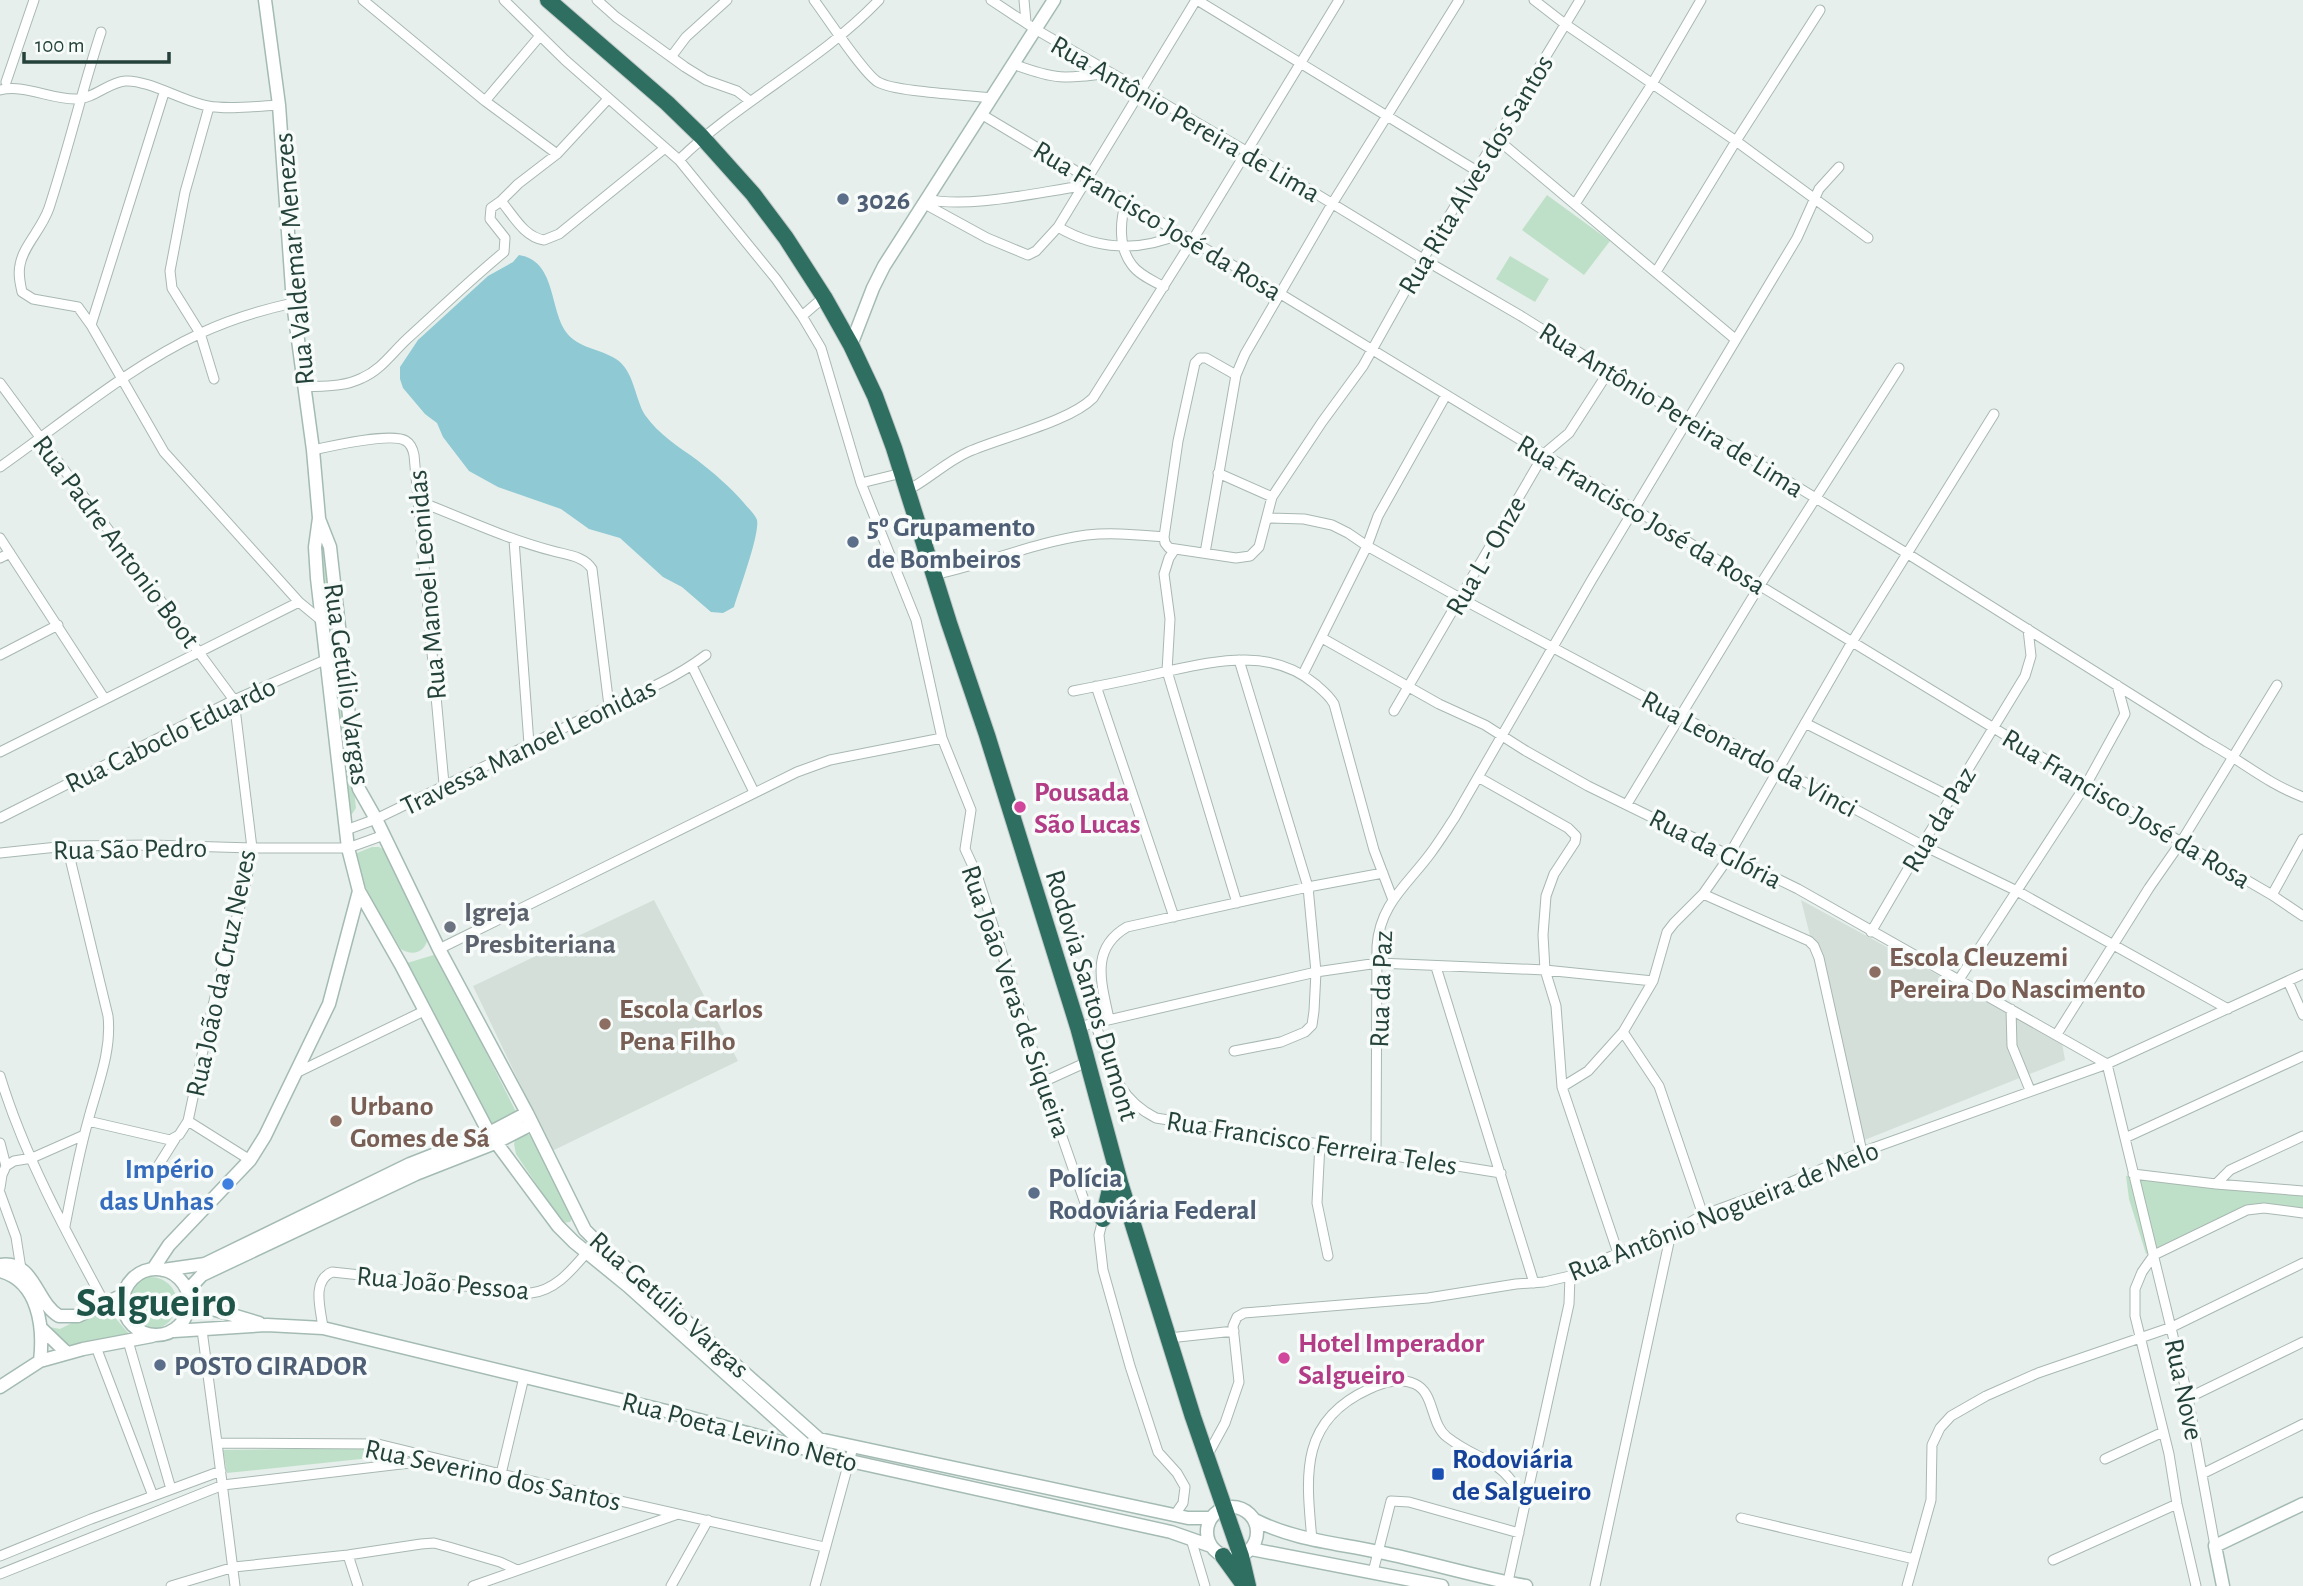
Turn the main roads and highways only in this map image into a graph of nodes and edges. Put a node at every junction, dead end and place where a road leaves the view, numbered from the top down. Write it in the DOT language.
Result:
graph roads {
  1 [pos="265,0"];
  2 [pos="548,0"];
  3 [pos="1054,0"];
  4 [pos="851,345"];
  5 [pos="319,518"];
  6 [pos="359,891"];
  7 [pos="530,1118"];
  8 [pos="492,1138"];
  9 [pos="1115,1166"];
  10 [pos="1103,1219"];
  11 [pos="277,1235"];
  12 [pos="0,1265"];
  13 [pos="158,1269"];
  14 [pos="0,1271"];
  15 [pos="633,1282"];
  16 [pos="123,1295"];
  17 [pos="188,1296"];
  18 [pos="655,1302"];
  19 [pos="267,1325"];
  20 [pos="42,1329"];
  21 [pos="168,1333"];
  22 [pos="66,1353"];
  23 [pos="40,1361"];
  24 [pos="0,1387"];
  25 [pos="811,1450"];
  26 [pos="2303,1504"];
  27 [pos="1226,1508"];
  28 [pos="1211,1518"];
  29 [pos="1255,1520"];
  30 [pos="1217,1551"];
  31 [pos="1247,1552"];
  32 [pos="1507,1584"];
  33 [pos="1247,1586"];
  34 [pos="1442,1586"];
  35 [pos="1526,1586"];
  36 [pos="2223,1586"];
  1 -- 5 [label="main road, Rua Valdemar Menezes"];
  2 -- 4 [label="highway, Rodovia Santos Dumont"];
  3 -- 4 [label="main road"];
  4 -- 9 [label="highway, Rodovia Santos Dumont"];
  5 -- 6 [label="main road, Rua Getúlio Vargas"];
  5 -- 7 [label="main road, Rua Getúlio Vargas"];
  6 -- 8 [label="main road, Rua Getúlio Vargas"];
  6 -- 13 [label="main road"];
  7 -- 8 [label="main road"];
  7 -- 15 [label="main road, Rua Getúlio Vargas"];
  8 -- 11 [label="main road"];
  8 -- 15 [label="main road, Rua Getúlio Vargas"];
  9 -- 10 [label="highway"];
  9 -- 27 [label="highway, Rodovia Santos Dumont"];
  11 -- 13 [label="main road"];
  11 -- 17 [label="main road"];
  12 -- 16 [label="main road"];
  13 -- 16 [label="main road"];
  13 -- 17 [label="main road"];
  14 -- 20 [label="main road"];
  15 -- 18 [label="main road, Rua Getúlio Vargas"];
  16 -- 21 [label="main road"];
  17 -- 19 [label="main road, Rua Poeta Levino Neto"];
  17 -- 21 [label="main road"];
  18 -- 25 [label="main road, Rua Getúlio Vargas"];
  18 -- 28 [label="main road, Rua Getúlio Vargas"];
  19 -- 21 [label="main road, Rua Poeta Levino Neto"];
  19 -- 25 [label="main road, Rua Poeta Levino Neto"];
  20 -- 22 [label="main road"];
  20 -- 23 [label="main road"];
  21 -- 22 [label="main road"];
  22 -- 23 [label="main road"];
  23 -- 24 [label="main road"];
  25 -- 30 [label="main road, Rua Poeta Levino Neto"];
  26 -- 36 [label="main road, Rua Nove"];
  27 -- 28 [label="main road"];
  27 -- 29 [label="main road"];
  27 -- 31 [label="highway, Rodovia Santos Dumont"];
  28 -- 30 [label="main road"];
  29 -- 31 [label="main road"];
  29 -- 32 [label="main road"];
  30 -- 31 [label="main road, Rua Poeta Levino Neto"];
  30 -- 33 [label="highway"];
  31 -- 33 [label="highway, Rodovia Santos Dumont"];
  31 -- 34 [label="main road, Rua Poeta Levino Neto"];
  32 -- 35 [label="main road"];
}
